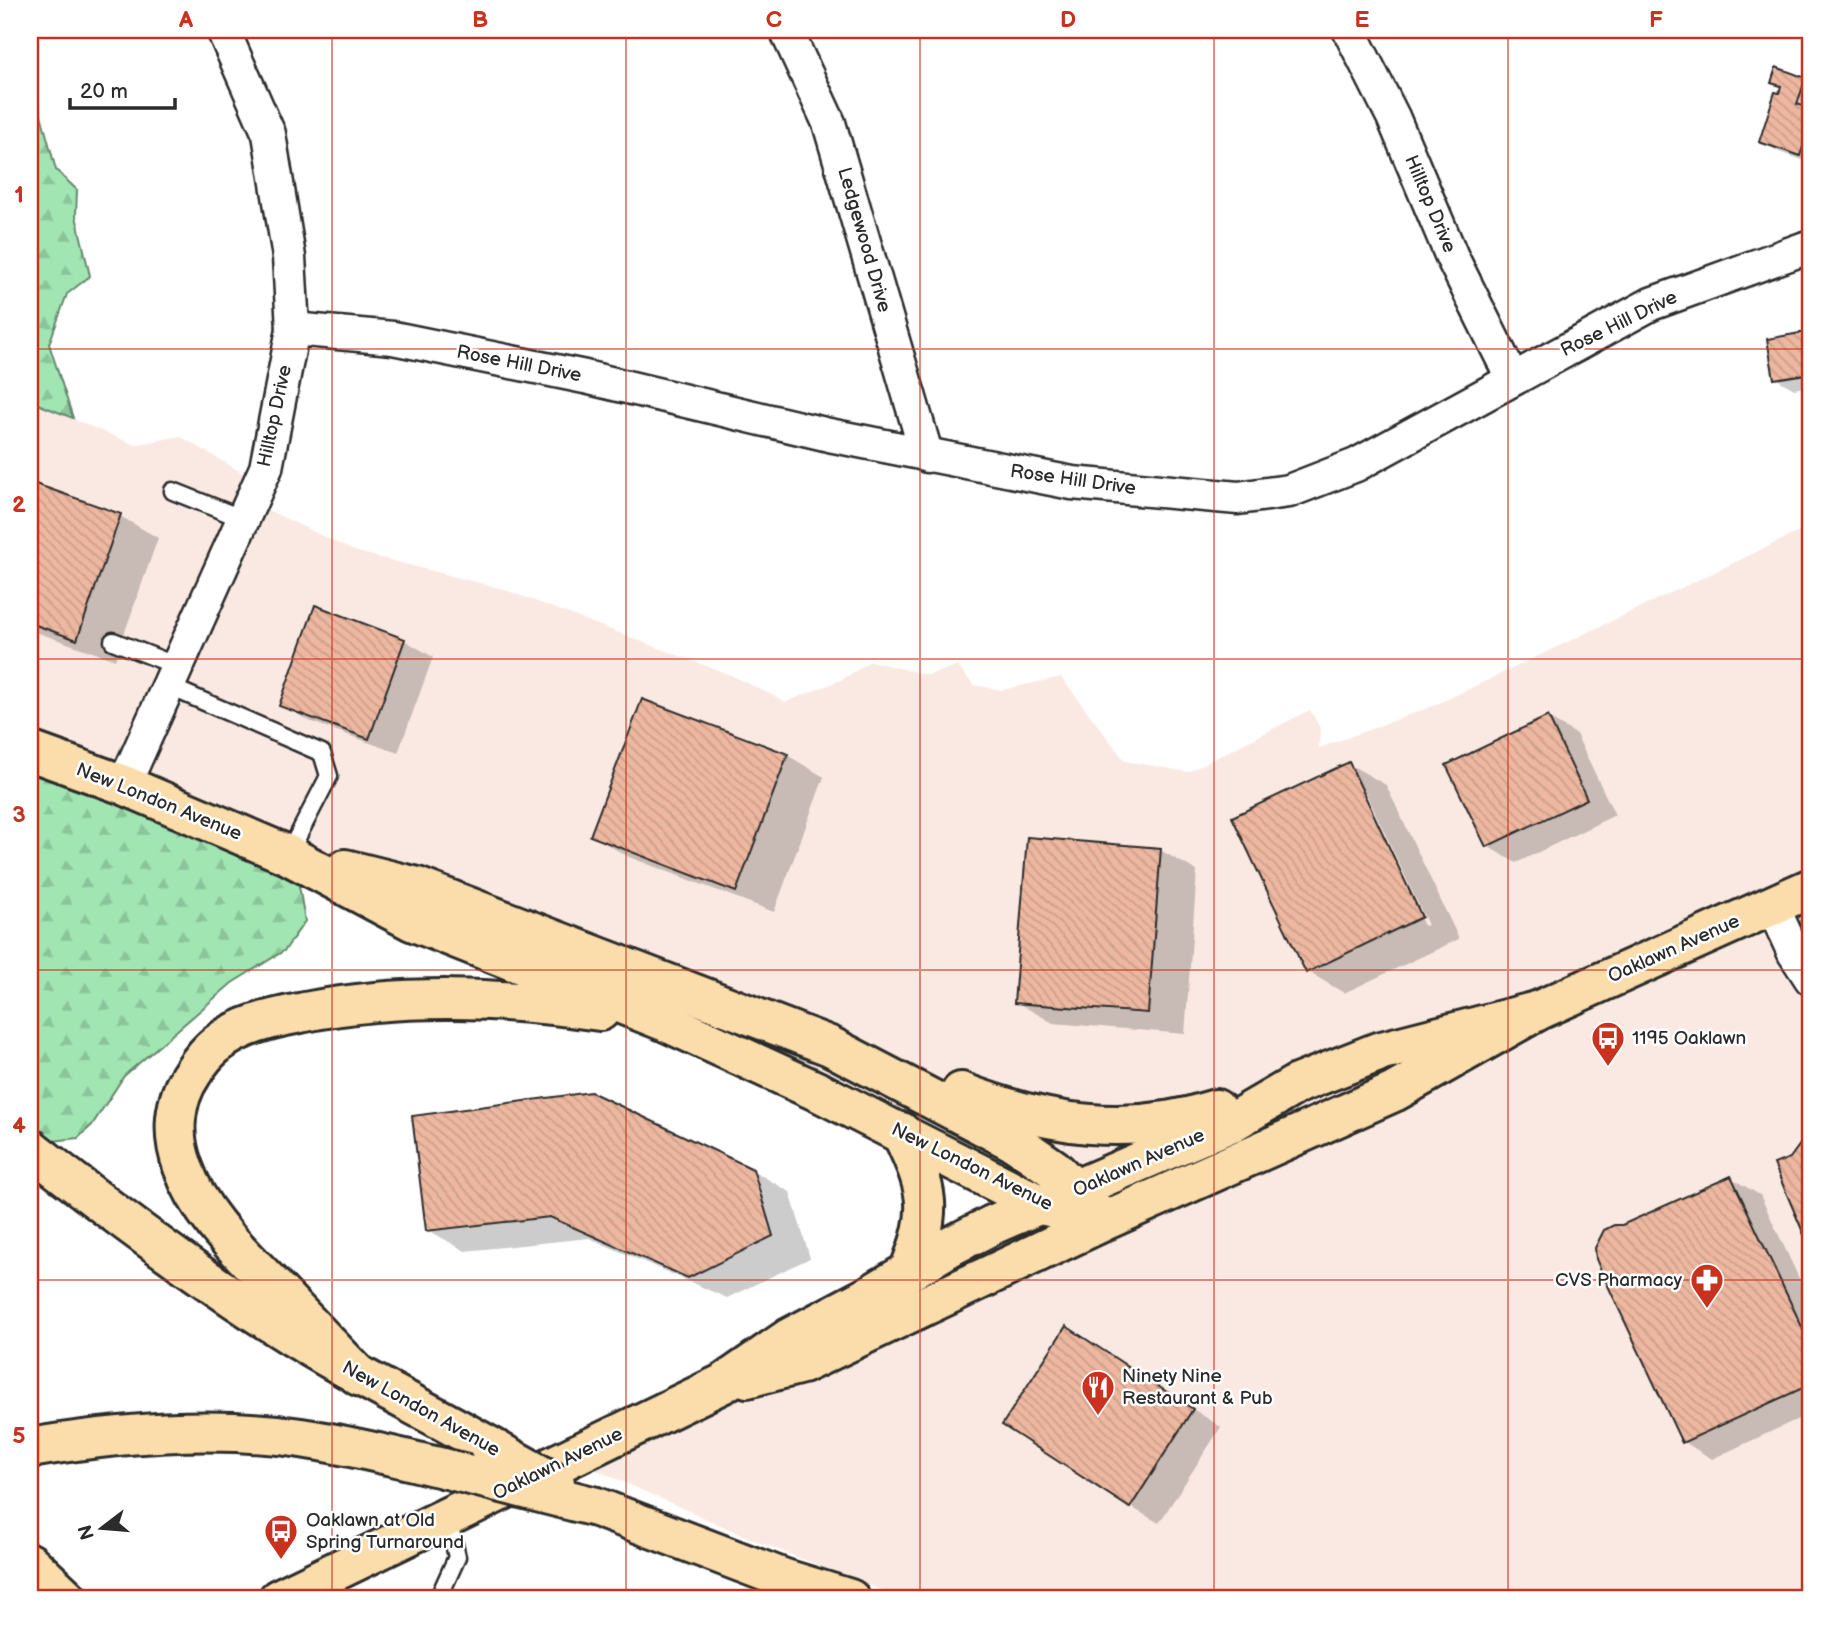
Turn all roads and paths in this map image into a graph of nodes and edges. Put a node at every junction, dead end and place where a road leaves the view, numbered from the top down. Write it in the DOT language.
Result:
graph roads {
  1 [pos="223,30"];
  2 [pos="786,30"];
  3 [pos="1349,30"];
  4 [pos="1811,246"];
  5 [pos="293,329"];
  6 [pos="1512,378"];
  7 [pos="927,456"];
  8 [pos="173,491"];
  9 [pos="243,519"];
  10 [pos="113,641"];
  11 [pos="173,676"];
  12 [pos="30,751"];
  13 [pos="124,785"];
  14 [pos="288,855"];
  15 [pos="1811,888"];
  16 [pos="1772,905"];
  17 [pos="1811,979"];
  18 [pos="1537,1011"];
  19 [pos="664,1021"];
  20 [pos="830,1046"];
  21 [pos="1297,1084"];
  22 [pos="901,1132"];
  23 [pos="30,1148"];
  24 [pos="1076,1191"];
  25 [pos="1041,1205"];
  26 [pos="1104,1221"];
  27 [pos="909,1271"];
  28 [pos="796,1351"];
  29 [pos="359,1376"];
  30 [pos="30,1448"];
  31 [pos="596,1507"];
  32 [pos="448,1518"];
  33 [pos="30,1563"];
  34 [pos="283,1598"];
  35 [pos="68,1599"];
  36 [pos="438,1599"];
  37 [pos="850,1599"];
  1 -- 5 [label="street, Hilltop Drive"];
  2 -- 7 [label="street, Ledgewood Drive"];
  3 -- 6 [label="street, Hilltop Drive"];
  4 -- 6 [label="street, Rose Hill Drive"];
  5 -- 7 [label="street, Rose Hill Drive"];
  5 -- 9 [label="street, Hilltop Drive"];
  6 -- 7 [label="street, Rose Hill Drive"];
  8 -- 9 [label="lane"];
  9 -- 11 [label="street, Hilltop Drive"];
  10 -- 11 [label="lane"];
  11 -- 13 [label="street, Hilltop Drive"];
  11 -- 14 [label="lane"];
  12 -- 13 [label="main road, New London Avenue"];
  13 -- 14 [label="main road, New London Avenue"];
  14 -- 19 [label="main road, New London Avenue"];
  14 -- 20 [label="main road, New London Avenue"];
  15 -- 16 [label="main road, Oaklawn Avenue"];
  16 -- 17 [label="street"];
  16 -- 18 [label="main road, Oaklawn Avenue"];
  18 -- 21 [label="main road, Oaklawn Avenue"];
  18 -- 26 [label="main road, Oaklawn Avenue"];
  19 -- 22 [label="main road, New London Avenue"];
  19 -- 29 [label="main road"];
  20 -- 21 [label="main road"];
  20 -- 24 [label="main road, New London Avenue"];
  21 -- 24 [label="main road, Oaklawn Avenue"];
  22 -- 25 [label="main road, New London Avenue"];
  22 -- 27 [label="main road"];
  23 -- 29 [label="main road, New London Avenue"];
  24 -- 25 [label="main road, Oaklawn Avenue"];
  24 -- 26 [label="main road, New London Avenue"];
  25 -- 26 [label="main road, New London Avenue"];
  25 -- 27 [label="main road, Oaklawn Avenue"];
  26 -- 28 [label="main road, Oaklawn Avenue"];
  27 -- 28 [label="main road, Oaklawn Avenue"];
  28 -- 32 [label="main road, Oaklawn Avenue"];
  29 -- 31 [label="main road, New London Avenue, bridge"];
  30 -- 31 [label="main road, bridge"];
  31 -- 37 [label="main road, New London Avenue"];
  32 -- 34 [label="main road, Oaklawn Avenue"];
  32 -- 36 [label="lane"];
  33 -- 35 [label="main road"];
}
